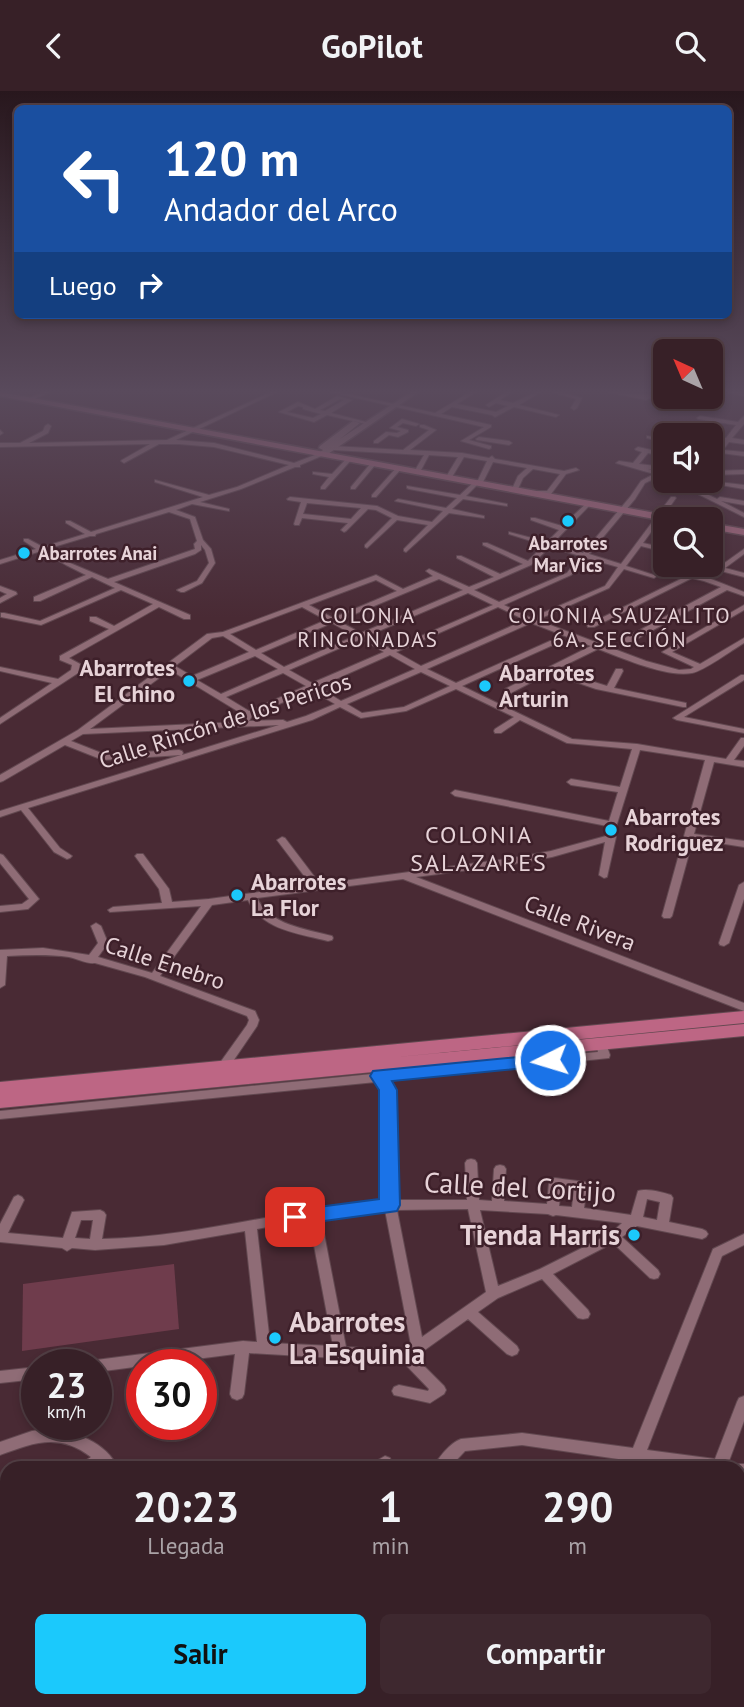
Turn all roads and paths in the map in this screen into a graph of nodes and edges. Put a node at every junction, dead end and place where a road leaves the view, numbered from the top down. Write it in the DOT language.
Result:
graph roads {
  1 [pos="295,467"];
  2 [pos="342,467"];
  3 [pos="370,467"];
  4 [pos="395,467"];
  5 [pos="420,467"];
  6 [pos="455,467"];
  7 [pos="487,467"];
  8 [pos="535,467"];
  9 [pos="399,468"];
  10 [pos="530,469"];
  11 [pos="576,470"];
  12 [pos="417,472"];
  13 [pos="744,472"];
  14 [pos="281,473"];
  15 [pos="315,473"];
  16 [pos="564,473"];
  17 [pos="723,473"];
  18 [pos="293,476"];
  19 [pos="334,476"];
  20 [pos="449,477"];
  21 [pos="653,477"];
  22 [pos="157,481"];
  23 [pos="252,483"];
  24 [pos="479,483"];
  25 [pos="723,484"];
  26 [pos="409,487"];
  27 [pos="744,487"];
  28 [pos="265,488"];
  29 [pos="323,488"];
  30 [pos="354,488"];
  31 [pos="515,489"];
  32 [pos="700,493"];
  33 [pos="551,494"];
  34 [pos="374,496"];
  35 [pos="462,497"];
  36 [pos="210,498"];
  37 [pos="673,498"];
  38 [pos="290,499"];
  39 [pos="713,499"];
  40 [pos="305,500"];
  41 [pos="398,501"];
  42 [pos="194,503"];
  43 [pos="589,503"];
  44 [pos="744,503"];
  45 [pos="505,505"];
  46 [pos="366,507"];
  47 [pos="666,507"];
  48 [pos="167,509"];
  49 [pos="227,510"];
  50 [pos="446,510"];
  51 [pos="624,510"];
  52 [pos="744,515"];
  53 [pos="301,516"];
  54 [pos="653,516"];
  55 [pos="482,517"];
  56 [pos="396,518"];
  57 [pos="533,519"];
  58 [pos="352,521"];
  59 [pos="68,522"];
  60 [pos="298,524"];
  61 [pos="432,524"];
  62 [pos="653,525"];
  63 [pos="723,528"];
  64 [pos="564,529"];
  65 [pos="344,530"];
  66 [pos="649,530"];
  67 [pos="653,531"];
  68 [pos="744,532"];
  69 [pos="511,533"];
  70 [pos="93,534"];
  71 [pos="26,540"];
  72 [pos="200,541"];
  73 [pos="485,544"];
  74 [pos="639,544"];
  75 [pos="550,545"];
  76 [pos="367,546"];
  77 [pos="653,547"];
  78 [pos="42,549"];
  79 [pos="198,550"];
  80 [pos="406,550"];
  81 [pos="744,551"];
  82 [pos="210,555"];
  83 [pos="587,555"];
  84 [pos="458,557"];
  85 [pos="2,560"];
  86 [pos="529,564"];
  87 [pos="623,566"];
  88 [pos="723,566"];
  89 [pos="723,567"];
  90 [pos="429,571"];
  91 [pos="93,574"];
  92 [pos="744,574"];
  93 [pos="439,576"];
  94 [pos="653,576"];
  95 [pos="500,577"];
  96 [pos="709,577"];
  97 [pos="706,579"];
  98 [pos="108,581"];
  99 [pos="0,587"];
  100 [pos="122,587"];
  101 [pos="727,587"];
  102 [pos="181,590"];
  103 [pos="469,590"];
  104 [pos="402,591"];
  105 [pos="744,594"];
  106 [pos="37,599"];
  107 [pos="0,601"];
  108 [pos="159,604"];
  109 [pos="302,604"];
  110 [pos="499,605"];
  111 [pos="744,607"];
  112 [pos="4,615"];
  113 [pos="187,617"];
  114 [pos="93,619"];
  115 [pos="330,620"];
  116 [pos="533,621"];
  117 [pos="592,625"];
  118 [pos="115,629"];
  119 [pos="224,634"];
  120 [pos="360,636"];
  121 [pos="628,640"];
  122 [pos="744,641"];
  123 [pos="550,643"];
  124 [pos="597,646"];
  125 [pos="252,651"];
  126 [pos="389,652"];
  127 [pos="170,666"];
  128 [pos="701,667"];
  129 [pos="0,669"];
  130 [pos="281,669"];
  131 [pos="423,670"];
  132 [pos="550,671"];
  133 [pos="619,671"];
  134 [pos="192,679"];
  135 [pos="742,680"];
  136 [pos="59,682"];
  137 [pos="456,686"];
  138 [pos="309,687"];
  139 [pos="610,689"];
  140 [pos="508,691"];
  141 [pos="220,697"];
  142 [pos="341,705"];
  143 [pos="683,705"];
  144 [pos="249,714"];
  145 [pos="519,717"];
  146 [pos="0,722"];
  147 [pos="244,722"];
  148 [pos="293,723"];
  149 [pos="498,731"];
  150 [pos="744,731"];
  151 [pos="80,732"];
  152 [pos="744,740"];
  153 [pos="64,741"];
  154 [pos="637,747"];
  155 [pos="661,751"];
  156 [pos="195,752"];
  157 [pos="710,759"];
  158 [pos="728,762"];
  159 [pos="656,763"];
  160 [pos="744,764"];
  161 [pos="0,779"];
  162 [pos="572,782"];
  163 [pos="623,790"];
  164 [pos="456,793"];
  165 [pos="23,807"];
  166 [pos="0,814"];
  167 [pos="612,824"];
  168 [pos="689,836"];
  169 [pos="611,837"];
  170 [pos="282,840"];
  171 [pos="744,844"];
  172 [pos="67,856"];
  173 [pos="141,856"];
  174 [pos="0,857"];
  175 [pos="604,875"];
  176 [pos="403,876"];
  177 [pos="744,885"];
  178 [pos="317,887"];
  179 [pos="251,896"];
  180 [pos="209,902"];
  181 [pos="168,906"];
  182 [pos="0,909"];
  183 [pos="113,910"];
  184 [pos="667,916"];
  185 [pos="96,926"];
  186 [pos="328,938"];
  187 [pos="724,943"];
  188 [pos="1,953"];
  189 [pos="90,960"];
  190 [pos="154,977"];
  191 [pos="0,985"];
  192 [pos="744,1007"];
  193 [pos="744,1017"];
  194 [pos="744,1032"];
  195 [pos="598,1038"];
  196 [pos="432,1054"];
  197 [pos="508,1058"];
  198 [pos="372,1071"];
  199 [pos="398,1074"];
  200 [pos="228,1079"];
  201 [pos="0,1089"];
  202 [pos="185,1089"];
  203 [pos="388,1090"];
  204 [pos="0,1101"];
  205 [pos="0,1115"];
  206 [pos="471,1164"];
  207 [pos="500,1169"];
  208 [pos="18,1200"];
  209 [pos="390,1205"];
  210 [pos="473,1206"];
  211 [pos="498,1206"];
  212 [pos="553,1211"];
  213 [pos="5,1213"];
  214 [pos="577,1213"];
  215 [pos="314,1214"];
  216 [pos="636,1219"];
  217 [pos="662,1224"];
  218 [pos="250,1225"];
  219 [pos="702,1234"];
  220 [pos="0,1237"];
  221 [pos="614,1237"];
  222 [pos="744,1239"];
  223 [pos="95,1245"];
  224 [pos="67,1246"];
  225 [pos="544,1273"];
  226 [pos="654,1273"];
  227 [pos="494,1294"];
  228 [pos="468,1311"];
  229 [pos="583,1314"];
  230 [pos="243,1347"];
  231 [pos="264,1348"];
  232 [pos="512,1349"];
  233 [pos="412,1352"];
  234 [pos="217,1353"];
  235 [pos="341,1354"];
  236 [pos="21,1376"];
  237 [pos="0,1379"];
  238 [pos="399,1391"];
  239 [pos="237,1394"];
  240 [pos="744,1402"];
  241 [pos="0,1449"];
  242 [pos="637,1457"];
  243 [pos="106,1461"];
  244 [pos="446,1461"];
  245 [pos="672,1461"];
  246 [pos="727,1461"];
  1 -- 14 [label="street"];
  2 -- 19 [label="street"];
  3 -- 30 [label="street"];
  4 -- 9 [label="main road"];
  5 -- 12 [label="street"];
  6 -- 20 [label="street"];
  7 -- 24 [label="street"];
  8 -- 16 [label="street"];
  9 -- 12 [label="main road"];
  9 -- 34 [label="street"];
  10 -- 31 [label="street"];
  11 -- 16 [label="street"];
  12 -- 20 [label="main road"];
  13 -- 17 [label="street"];
  14 -- 18 [label="street"];
  14 -- 23 [label="street"];
  15 -- 19 [label="street"];
  16 -- 33 [label="street"];
  19 -- 29 [label="street"];
  20 -- 24 [label="main road"];
  21 -- 51 [label="street"];
  22 -- 36 [label="street"];
  23 -- 28 [label="street"];
  23 -- 36 [label="street"];
  24 -- 31 [label="main road"];
  24 -- 35 [label="street"];
  25 -- 27 [label="street"];
  26 -- 35 [label="street"];
  31 -- 33 [label="main road"];
  32 -- 39 [label="street"];
  33 -- 43 [label="main road"];
  35 -- 45 [label="street"];
  35 -- 50 [label="street"];
  36 -- 42 [label="street"];
  37 -- 47 [label="street, Calle Rincón de los Pericos"];
  38 -- 40 [label="street"];
  39 -- 44 [label="street"];
  39 -- 52 [label="street"];
  40 -- 46 [label="street"];
  40 -- 53 [label="street"];
  41 -- 50 [label="street"];
  42 -- 48 [label="street"];
  42 -- 49 [label="street"];
  43 -- 51 [label="main road"];
  43 -- 64 [label="street"];
  46 -- 56 [label="street"];
  46 -- 58 [label="street"];
  48 -- 70 [label="street"];
  48 -- 72 [label="street"];
  50 -- 55 [label="street"];
  50 -- 61 [label="street"];
  51 -- 54 [label="main road"];
  51 -- 83 [label="street"];
  53 -- 58 [label="street"];
  53 -- 60 [label="street"];
  56 -- 61 [label="street"];
  56 -- 76 [label="street"];
  57 -- 64 [label="street"];
  58 -- 65 [label="street"];
  59 -- 70 [label="street"];
  61 -- 80 [label="street"];
  62 -- 66 [label="street, Calle Rincón de los Pericos"];
  63 -- 68 [label="main road"];
  64 -- 75 [label="street"];
  66 -- 67 [label="street"];
  66 -- 74 [label="street, Calle Rincón de los Pericos"];
  69 -- 75 [label="street"];
  70 -- 78 [label="street"];
  71 -- 78 [label="street"];
  72 -- 79 [label="street"];
  72 -- 82 [label="street"];
  73 -- 86 [label="street"];
  74 -- 77 [label="street"];
  74 -- 87 [label="street, Calle Rincón de los Pericos"];
  75 -- 83 [label="street"];
  75 -- 86 [label="street"];
  78 -- 85 [label="street"];
  78 -- 91 [label="street"];
  79 -- 82 [label="street"];
  79 -- 98 [label="street"];
  81 -- 88 [label="street"];
  82 -- 102 [label="street"];
  83 -- 87 [label="street"];
  83 -- 110 [label="street"];
  84 -- 95 [label="street"];
  86 -- 95 [label="street"];
  87 -- 94 [label="street"];
  87 -- 116 [label="street, Calle Rincón de los Pericos"];
  89 -- 92 [label="street"];
  90 -- 93 [label="street"];
  91 -- 98 [label="street"];
  91 -- 106 [label="street"];
  93 -- 103 [label="street"];
  93 -- 104 [label="street"];
  95 -- 103 [label="street"];
  96 -- 97 [label="street"];
  97 -- 101 [label="street"];
  97 -- 117 [label="street"];
  98 -- 100 [label="street"];
  99 -- 107 [label="street"];
  100 -- 108 [label="street"];
  100 -- 112 [label="street"];
  101 -- 105 [label="street"];
  101 -- 121 [label="street"];
  103 -- 110 [label="street"];
  103 -- 120 [label="street"];
  104 -- 109 [label="street"];
  104 -- 115 [label="street"];
  108 -- 113 [label="street"];
  108 -- 118 [label="street"];
  109 -- 115 [label="street"];
  109 -- 119 [label="street"];
  110 -- 116 [label="street"];
  110 -- 126 [label="street"];
  111 -- 128 [label="street"];
  114 -- 118 [label="street"];
  115 -- 120 [label="street"];
  115 -- 125 [label="street"];
  116 -- 124 [label="street"];
  116 -- 131 [label="street, Calle Rincón de los Pericos"];
  118 -- 136 [label="street"];
  119 -- 125 [label="street"];
  119 -- 127 [label="street"];
  120 -- 126 [label="street"];
  120 -- 130 [label="street"];
  122 -- 128 [label="street"];
  123 -- 137 [label="street"];
  124 -- 128 [label="street"];
  124 -- 132 [label="street"];
  125 -- 130 [label="street"];
  125 -- 134 [label="street"];
  126 -- 131 [label="street"];
  126 -- 138 [label="street"];
  127 -- 134 [label="street"];
  127 -- 151 [label="street"];
  129 -- 136 [label="street"];
  130 -- 138 [label="street"];
  130 -- 141 [label="street"];
  131 -- 137 [label="street"];
  131 -- 142 [label="street, Calle Rincón de los Pericos"];
  132 -- 139 [label="street"];
  132 -- 140 [label="street"];
  133 -- 139 [label="street"];
  134 -- 141 [label="street"];
  135 -- 150 [label="street"];
  136 -- 146 [label="street"];
  137 -- 142 [label="street"];
  137 -- 145 [label="street"];
  138 -- 142 [label="street"];
  138 -- 144 [label="street"];
  139 -- 143 [label="street"];
  141 -- 144 [label="street"];
  142 -- 148 [label="street, Calle Rincón de los Pericos"];
  144 -- 147 [label="street"];
  145 -- 149 [label="street"];
  145 -- 154 [label="street"];
  147 -- 148 [label="street"];
  147 -- 151 [label="street"];
  148 -- 156 [label="street, Calle Rincón de los Pericos"];
  151 -- 153 [label="street"];
  152 -- 158 [label="street"];
  153 -- 156 [label="street"];
  153 -- 161 [label="street"];
  154 -- 155 [label="street"];
  154 -- 163 [label="street"];
  155 -- 157 [label="street"];
  155 -- 159 [label="street"];
  156 -- 165 [label="street, Calle Rincón de los Pericos"];
  157 -- 158 [label="street"];
  157 -- 168 [label="street"];
  158 -- 160 [label="street"];
  162 -- 163 [label="street"];
  163 -- 167 [label="street"];
  164 -- 167 [label="street"];
  165 -- 166 [label="street, Calle Rincón de los Pericos"];
  165 -- 172 [label="street"];
  167 -- 169 [label="street"];
  168 -- 171 [label="street"];
  168 -- 184 [label="street"];
  169 -- 175 [label="street"];
  169 -- 176 [label="street"];
  170 -- 178 [label="street"];
  173 -- 181 [label="street"];
  174 -- 182 [label="street"];
  176 -- 178 [label="street"];
  176 -- 192 [label="street, Calle Rivera"];
  177 -- 187 [label="street"];
  178 -- 179 [label="street"];
  179 -- 180 [label="street"];
  179 -- 186 [label="street"];
  180 -- 181 [label="street"];
  180 -- 190 [label="street"];
  181 -- 183 [label="street"];
  185 -- 189 [label="street"];
  188 -- 189 [label="street, Calle Enebro"];
  188 -- 191 [label="street"];
  189 -- 190 [label="street, Calle Enebro"];
  190 -- 200 [label="street, Calle Enebro"];
  193 -- 195 [label="main road"];
  194 -- 195 [label="main road"];
  195 -- 196 [label="main road"];
  195 -- 197 [label="main road"];
  196 -- 197 [label="main road"];
  196 -- 198 [label="main road"];
  196 -- 199 [label="street"];
  196 -- 200 [label="main road"];
  197 -- 199 [label="street"];
  198 -- 199 [label="street"];
  198 -- 200 [label="main road"];
  198 -- 203 [label="street"];
  199 -- 203 [label="street"];
  200 -- 201 [label="main road"];
  200 -- 202 [label="main road"];
  202 -- 204 [label="main road"];
  202 -- 205 [label="street"];
  203 -- 209 [label="street"];
  206 -- 210 [label="street"];
  207 -- 211 [label="street"];
  208 -- 213 [label="street"];
  209 -- 210 [label="street, Calle del Cortijo"];
  209 -- 215 [label="street, Calle del Cortijo"];
  209 -- 233 [label="street"];
  210 -- 211 [label="street, Calle del Cortijo"];
  210 -- 227 [label="street"];
  211 -- 212 [label="street, Calle del Cortijo"];
  212 -- 214 [label="street, Calle del Cortijo"];
  212 -- 214 [label="street"];
  213 -- 220 [label="street"];
  214 -- 216 [label="street, Calle del Cortijo"];
  215 -- 218 [label="street, Calle del Cortijo"];
  215 -- 235 [label="street"];
  216 -- 217 [label="street, Calle del Cortijo"];
  216 -- 217 [label="street"];
  216 -- 221 [label="street"];
  217 -- 219 [label="street, Calle del Cortijo"];
  218 -- 223 [label="street, Calle del Cortijo"];
  218 -- 231 [label="street"];
  220 -- 224 [label="street, Calle del Cortijo"];
  221 -- 225 [label="street"];
  221 -- 226 [label="street"];
  222 -- 242 [label="street"];
  223 -- 224 [label="street, Calle del Cortijo"];
  223 -- 224 [label="street"];
  225 -- 227 [label="street"];
  225 -- 229 [label="street"];
  227 -- 228 [label="street"];
  228 -- 232 [label="street"];
  228 -- 233 [label="street"];
  230 -- 231 [label="street"];
  230 -- 234 [label="street"];
  230 -- 239 [label="street"];
  231 -- 235 [label="street"];
  233 -- 235 [label="street"];
  233 -- 238 [label="street"];
  236 -- 237 [label="street"];
  240 -- 246 [label="street"];
  241 -- 243 [label="street"];
  242 -- 244 [label="street"];
  242 -- 245 [label="street"];
}
